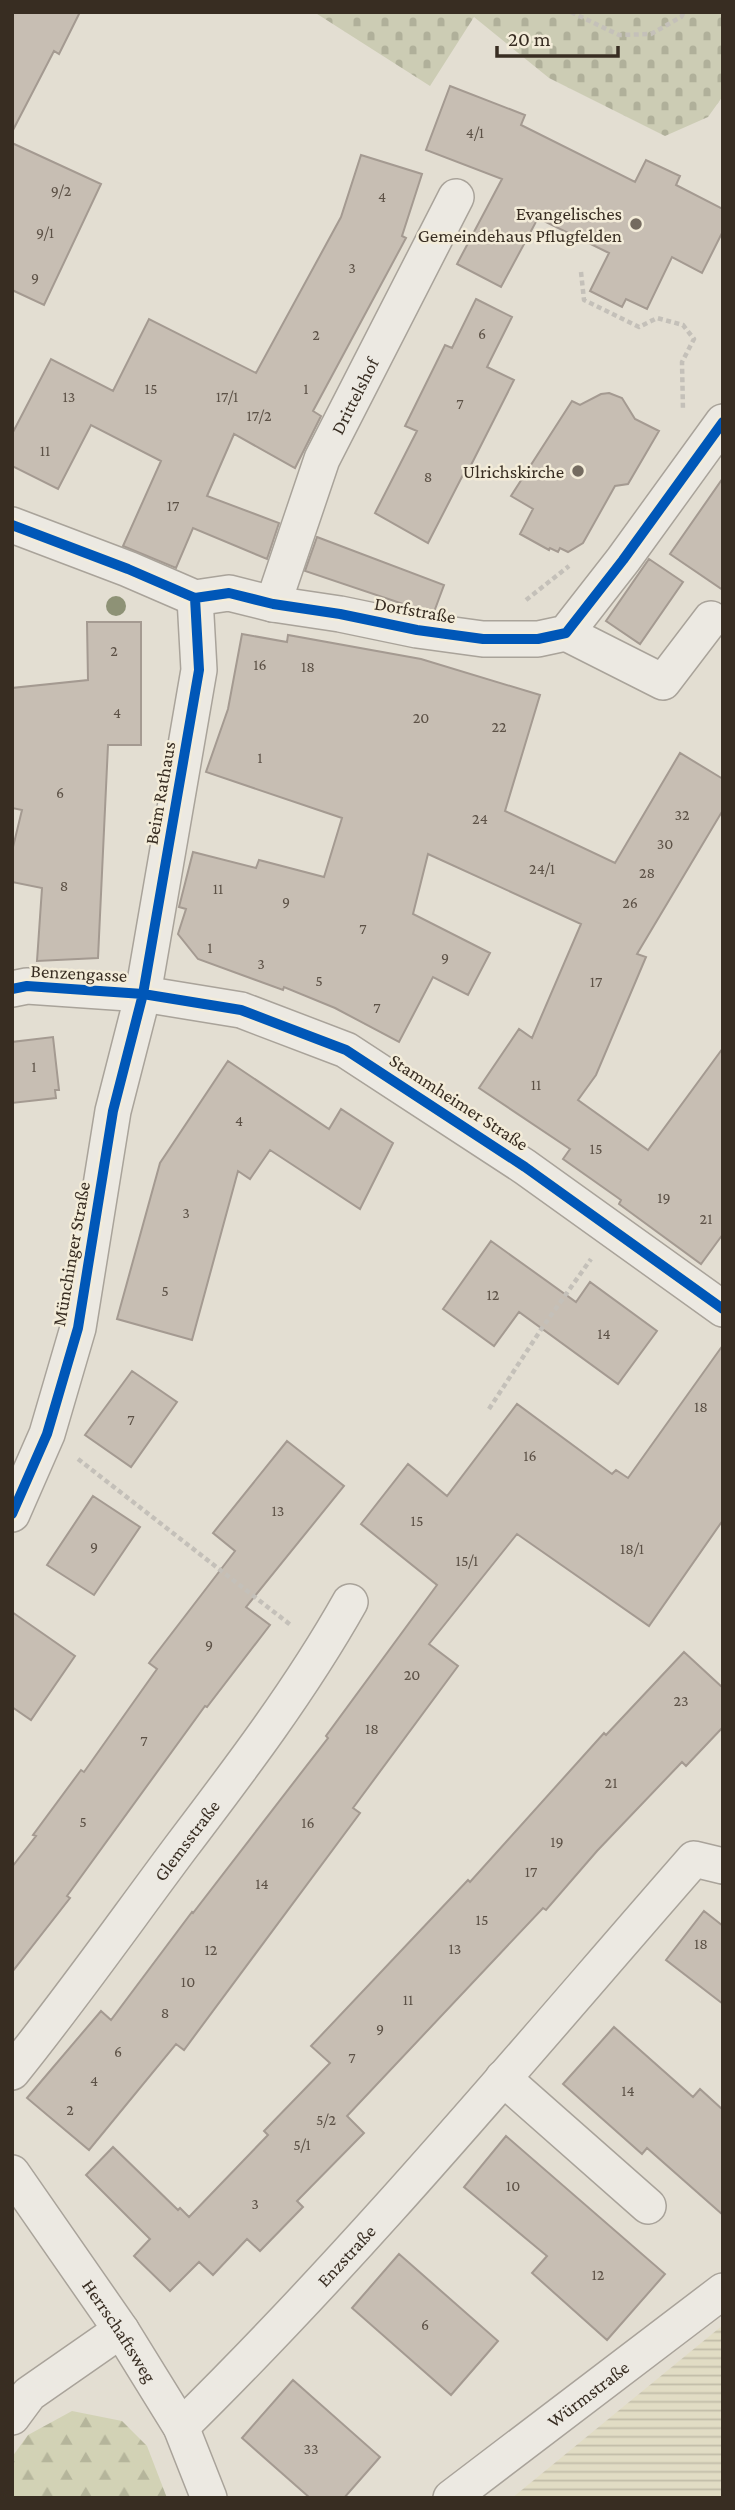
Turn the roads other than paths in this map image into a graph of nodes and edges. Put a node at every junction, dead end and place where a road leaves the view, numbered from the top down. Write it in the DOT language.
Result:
graph roads {
  1 [pos="456,197"];
  2 [pos="723,422"];
  3 [pos="12,525"];
  4 [pos="195,597"];
  5 [pos="273,604"];
  6 [pos="711,619"];
  7 [pos="566,633"];
  8 [pos="12,989"];
  9 [pos="144,994"];
  10 [pos="723,1309"];
  11 [pos="12,1514"];
  12 [pos="350,1602"];
  13 [pos="723,1866"];
  14 [pos="12,2072"];
  15 [pos="503,2078"];
  16 [pos="12,2173"];
  17 [pos="648,2206"];
  18 [pos="723,2291"];
  19 [pos="121,2330"];
  20 [pos="12,2417"];
  21 [pos="181,2427"];
  22 [pos="209,2498"];
  23 [pos="451,2498"];
  1 -- 5 [label="street, Drittelshof"];
  2 -- 7 [label="street"];
  3 -- 4 [label="street, Dorfstraße"];
  4 -- 5 [label="street, Dorfstraße"];
  4 -- 9 [label="street, Beim Rathaus"];
  5 -- 7 [label="street, Dorfstraße"];
  6 -- 7 [label="street"];
  8 -- 9 [label="street, Benzengasse"];
  9 -- 10 [label="street, Stammheimer Straße"];
  9 -- 11 [label="street, Münchinger Straße"];
  12 -- 14 [label="street, Glemsstraße"];
  13 -- 15 [label="street, Enzstraße"];
  15 -- 17 [label="street"];
  15 -- 21 [label="street, Enzstraße"];
  16 -- 19 [label="street, Herrschaftsweg"];
  18 -- 23 [label="street, Würmstraße"];
  19 -- 20 [label="street"];
  19 -- 21 [label="street, Herrschaftsweg"];
  21 -- 22 [label="street, Herrschaftsweg"];
}
